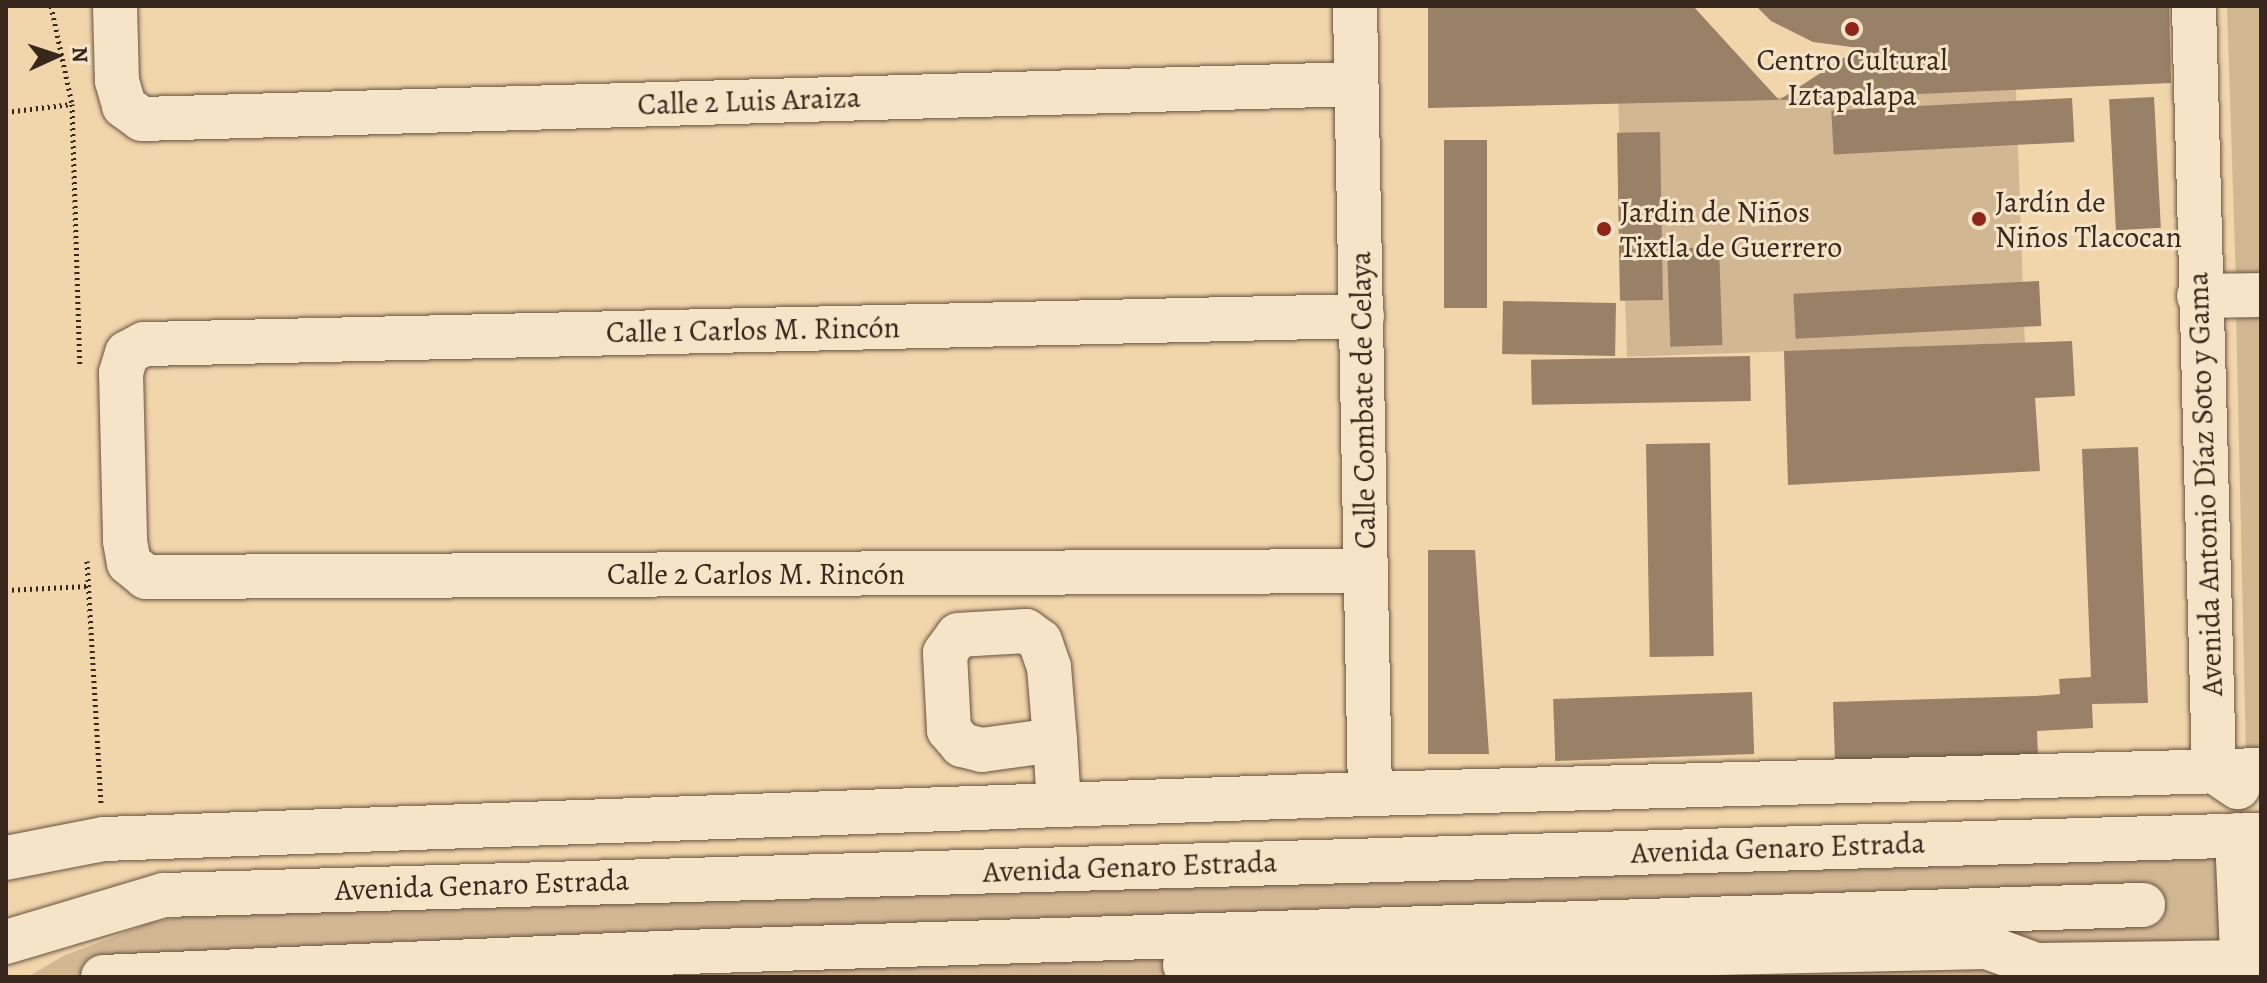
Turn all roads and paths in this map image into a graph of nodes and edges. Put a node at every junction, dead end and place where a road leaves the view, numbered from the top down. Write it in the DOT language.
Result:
graph roads {
  1 [pos="115,6"];
  2 [pos="1355,6"];
  3 [pos="2194,6"];
  4 [pos="1356,84"];
  5 [pos="72,104"];
  6 [pos="6,112"];
  7 [pos="2261,295"];
  8 [pos="2199,296"];
  9 [pos="1362,316"];
  10 [pos="1366,571"];
  11 [pos="146,577"];
  12 [pos="88,586"];
  13 [pos="6,590"];
  14 [pos="1055,740"];
  15 [pos="2214,771"];
  16 [pos="1370,794"];
  17 [pos="1059,805"];
  18 [pos="2256,805"];
  19 [pos="6,858"];
  20 [pos="2143,905"];
  21 [pos="1988,928"];
  22 [pos="6,942"];
  23 [pos="2243,970"];
  24 [pos="103,977"];
  25 [pos="739,977"];
  1 -- 4 [label="street, Calle 2 Luis Araiza"];
  2 -- 4 [label="street, Calle Combate de Celaya"];
  3 -- 8 [label="street, Avenida Antonio Díaz Soto y Gama"];
  4 -- 9 [label="street, Calle Combate de Celaya"];
  5 -- 6 [label="path"];
  7 -- 8 [label="street"];
  8 -- 15 [label="street, Avenida Antonio Díaz Soto y Gama"];
  9 -- 10 [label="street, Calle Combate de Celaya"];
  9 -- 11 [label="street, Calle 1 Carlos M. Rincón"];
  10 -- 11 [label="street, Calle 2 Carlos M. Rincón"];
  10 -- 16 [label="street, Calle Combate de Celaya"];
  12 -- 13 [label="path"];
  14 -- 17 [label="street"];
  15 -- 16 [label="street, Avenida Genaro Estrada"];
  15 -- 18 [label="street"];
  16 -- 17 [label="street, Avenida Genaro Estrada"];
  17 -- 19 [label="street, Avenida Genaro Estrada"];
  18 -- 22 [label="street, Avenida Genaro Estrada"];
  18 -- 23 [label="street"];
  20 -- 21 [label="street"];
  21 -- 23 [label="street"];
  21 -- 24 [label="street"];
  21 -- 25 [label="street"];
}
